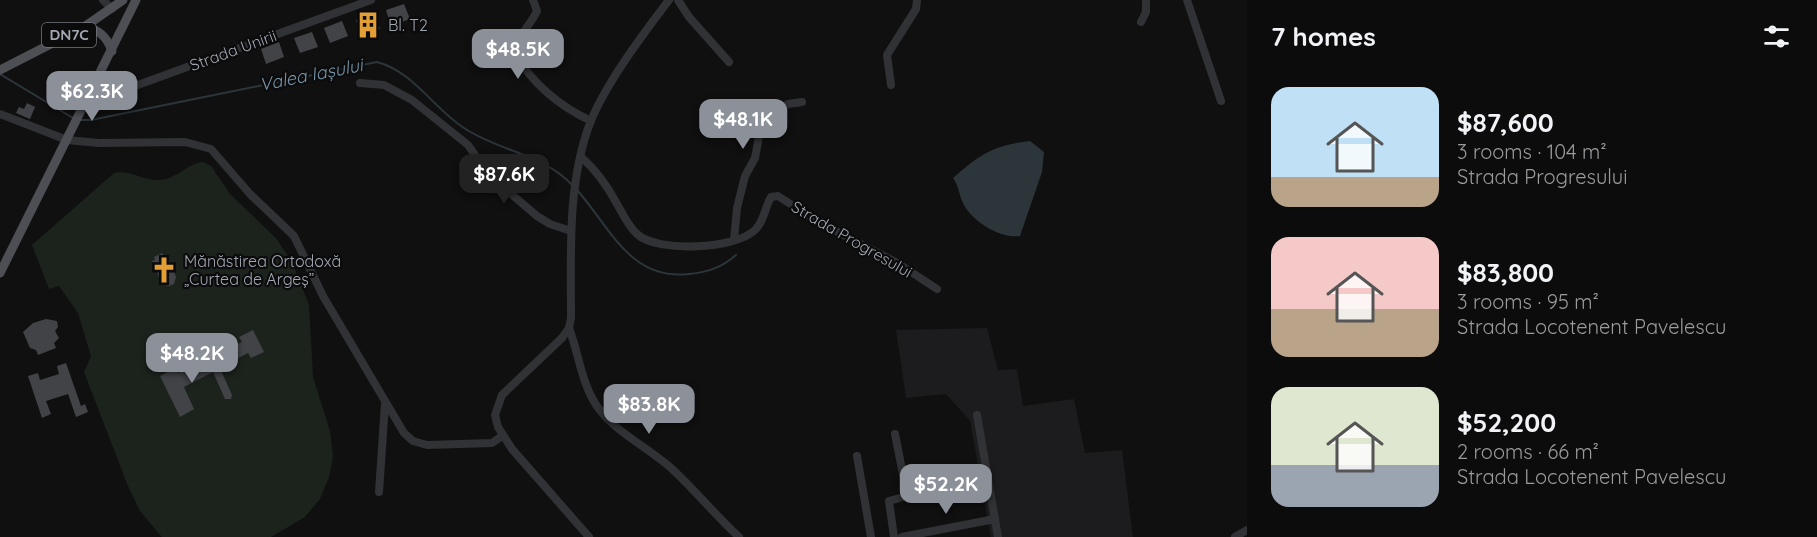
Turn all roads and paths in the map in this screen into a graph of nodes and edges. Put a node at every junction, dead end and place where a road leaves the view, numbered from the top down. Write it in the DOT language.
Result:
graph roads {
  1 [pos="103,0"];
  2 [pos="123,0"];
  3 [pos="136,0"];
  4 [pos="371,0"];
  5 [pos="533,0"];
  6 [pos="669,0"];
  7 [pos="678,0"];
  8 [pos="917,0"];
  9 [pos="1146,0"];
  10 [pos="1187,0"];
  11 [pos="112,9"];
  12 [pos="1141,22"];
  13 [pos="84,27"];
  14 [pos="112,51"];
  15 [pos="729,62"];
  16 [pos="0,70"];
  17 [pos="360,83"];
  18 [pos="891,86"];
  19 [pos="94,88"];
  20 [pos="1221,101"];
  21 [pos="802,102"];
  22 [pos="0,114"];
  23 [pos="591,121"];
  24 [pos="69,136"];
  25 [pos="581,157"];
  26 [pos="572,231"];
  27 [pos="734,240"];
  28 [pos="0,273"];
  29 [pos="937,289"];
  30 [pos="569,328"];
  31 [pos="385,404"];
  32 [pos="977,414"];
  33 [pos="895,434"];
  34 [pos="502,436"];
  35 [pos="857,456"];
  36 [pos="379,492"];
  37 [pos="995,519"];
  38 [pos="1247,530"];
  39 [pos="589,537"];
  40 [pos="739,537"];
  41 [pos="871,537"];
  42 [pos="894,537"];
  43 [pos="902,537"];
  44 [pos="998,537"];
  45 [pos="1235,537"];
  1 -- 11 [label="street"];
  2 -- 11 [label="main road, DN7C"];
  3 -- 14 [label="main road"];
  4 -- 19 [label="street, Strada Unirii"];
  5 -- 23 [label="street"];
  6 -- 23 [label="street"];
  7 -- 15 [label="street"];
  8 -- 18 [label="street"];
  9 -- 12 [label="street"];
  10 -- 20 [label="street"];
  11 -- 13 [label="main road, DN7C"];
  13 -- 14 [label="main road"];
  13 -- 16 [label="main road, DN7C"];
  14 -- 19 [label="main road"];
  17 -- 26 [label="street"];
  19 -- 24 [label="main road"];
  21 -- 27 [label="street"];
  22 -- 24 [label="street"];
  23 -- 25 [label="street"];
  24 -- 28 [label="main road"];
  24 -- 31 [label="street"];
  25 -- 26 [label="street"];
  25 -- 27 [label="street, Strada Progresului"];
  26 -- 30 [label="street"];
  27 -- 29 [label="street, Strada Progresului"];
  30 -- 34 [label="street"];
  30 -- 40 [label="street"];
  31 -- 34 [label="street"];
  31 -- 36 [label="street"];
  32 -- 37 [label="street"];
  33 -- 42 [label="street"];
  34 -- 39 [label="street"];
  35 -- 41 [label="street"];
  37 -- 43 [label="street"];
  37 -- 44 [label="street"];
  38 -- 45 [label="street"];
}
